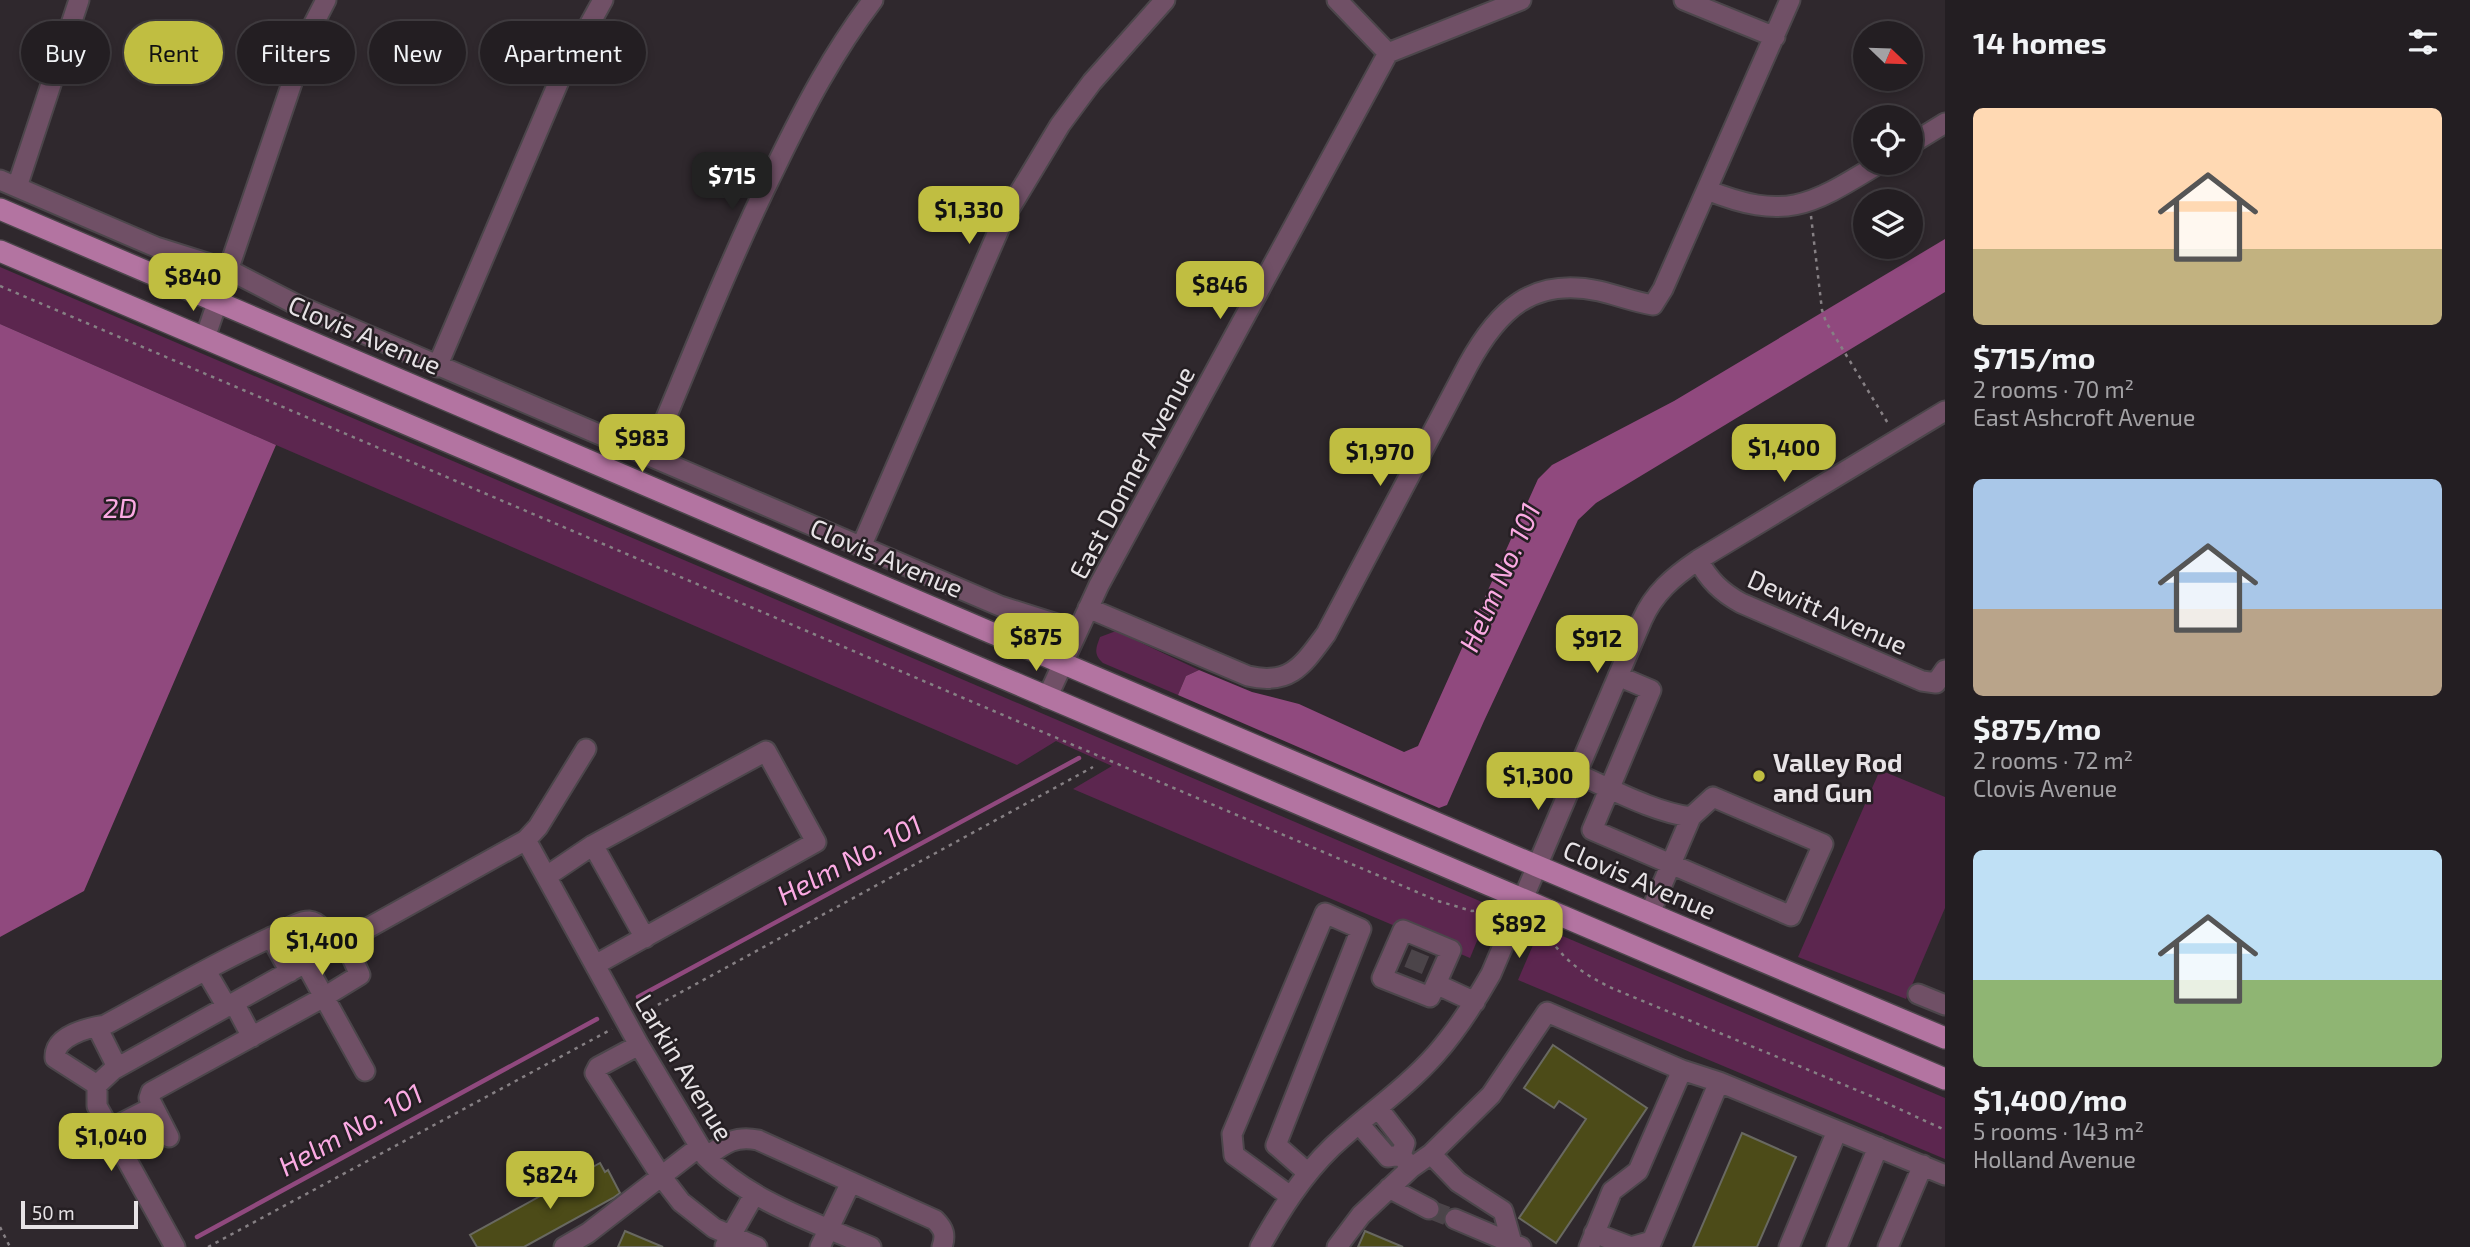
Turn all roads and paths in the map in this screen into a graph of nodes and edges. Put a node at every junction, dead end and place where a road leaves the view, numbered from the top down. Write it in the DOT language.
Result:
graph roads {
  1 [pos="79,0"];
  2 [pos="326,0"];
  3 [pos="603,0"];
  4 [pos="873,0"];
  5 [pos="1165,0"];
  6 [pos="1337,0"];
  7 [pos="1521,0"];
  8 [pos="1684,0"];
  9 [pos="1790,0"];
  10 [pos="1775,37"];
  11 [pos="1388,53"];
  12 [pos="1945,123"];
  13 [pos="1923,137"];
  14 [pos="1860,175"];
  15 [pos="8,183"];
  16 [pos="1707,190"];
  17 [pos="0,209"];
  18 [pos="1811,216"];
  19 [pos="0,251"];
  20 [pos="229,270"];
  21 [pos="0,286"];
  22 [pos="218,302"];
  23 [pos="205,338"];
  24 [pos="438,366"];
  25 [pos="1945,411"];
  26 [pos="1891,428"];
  27 [pos="650,456"];
  28 [pos="861,547"];
  29 [pos="1698,560"];
  30 [pos="1088,608"];
  31 [pos="1076,632"];
  32 [pos="1062,663"];
  33 [pos="1945,670"];
  34 [pos="1618,676"];
  35 [pos="1047,698"];
  36 [pos="586,749"];
  37 [pos="1093,767"];
  38 [pos="1577,774"];
  39 [pos="1609,787"];
  40 [pos="1691,817"];
  41 [pos="526,840"];
  42 [pos="593,845"];
  43 [pos="1671,864"];
  44 [pos="1537,866"];
  45 [pos="547,876"];
  46 [pos="1519,909"];
  47 [pos="1650,913"];
  48 [pos="271,937"];
  49 [pos="645,937"];
  50 [pos="340,945"];
  51 [pos="595,965"];
  52 [pos="298,968"];
  53 [pos="206,971"];
  54 [pos="1437,975"];
  55 [pos="1919,994"];
  56 [pos="324,997"];
  57 [pos="1475,1002"];
  58 [pos="231,1005"];
  59 [pos="1945,1005"];
  60 [pos="626,1022"];
  61 [pos="97,1027"];
  62 [pos="252,1037"];
  63 [pos="1945,1038"];
  64 [pos="639,1045"];
  65 [pos="117,1067"];
  66 [pos="1682,1070"];
  67 [pos="365,1071"];
  68 [pos="1945,1079"];
  69 [pos="1719,1082"];
  70 [pos="97,1085"];
  71 [pos="153,1107"];
  72 [pos="1378,1108"];
  73 [pos="1359,1124"];
  74 [pos="110,1129"];
  75 [pos="1945,1130"];
  76 [pos="1837,1131"];
  77 [pos="169,1137"];
  78 [pos="1878,1147"];
  79 [pos="703,1152"];
  80 [pos="1432,1154"];
  81 [pos="1406,1162"];
  82 [pos="1923,1165"];
  83 [pos="1308,1173"];
  84 [pos="1945,1175"];
  85 [pos="661,1176"];
  86 [pos="851,1182"];
  87 [pos="1389,1188"];
  88 [pos="754,1195"];
  89 [pos="1290,1196"];
  90 [pos="1429,1209"];
  91 [pos="1455,1219"];
  92 [pos="0,1227"];
  93 [pos="829,1228"];
  94 [pos="1591,1240"];
  95 [pos="727,1241"];
  96 [pos="1517,1245"];
  97 [pos="10,1247"];
  98 [pos="175,1247"];
  99 [pos="208,1247"];
  100 [pos="564,1247"];
  101 [pos="757,1247"];
  102 [pos="820,1247"];
  103 [pos="871,1247"];
  104 [pos="942,1247"];
  105 [pos="1260,1247"];
  106 [pos="1337,1247"];
  107 [pos="1788,1247"];
  108 [pos="1837,1247"];
  109 [pos="1888,1247"];
  1 -- 15 [label="street"];
  2 -- 20 [label="street"];
  3 -- 24 [label="street"];
  4 -- 27 [label="street"];
  5 -- 28 [label="street"];
  6 -- 11 [label="street"];
  7 -- 11 [label="street"];
  8 -- 10 [label="street"];
  9 -- 10 [label="street"];
  10 -- 16 [label="street"];
  11 -- 30 [label="street, East Donner Avenue"];
  12 -- 13 [label="street"];
  14 -- 16 [label="street"];
  15 -- 20 [label="street"];
  16 -- 30 [label="street"];
  17 -- 22 [label="main road, Clovis Avenue"];
  18 -- 26 [label="path"];
  19 -- 23 [label="main road"];
  20 -- 22 [label="street"];
  20 -- 24 [label="street"];
  21 -- 46 [label="path"];
  22 -- 23 [label="street"];
  22 -- 32 [label="main road, Clovis Avenue"];
  23 -- 35 [label="main road"];
  24 -- 27 [label="street"];
  25 -- 29 [label="street"];
  27 -- 28 [label="street"];
  28 -- 31 [label="street"];
  29 -- 33 [label="street, Dewitt Avenue"];
  29 -- 34 [label="street"];
  30 -- 31 [label="street, East Donner Avenue"];
  31 -- 32 [label="street, East Donner Avenue"];
  32 -- 35 [label="street, East Donner Avenue"];
  32 -- 44 [label="main road, Clovis Avenue"];
  34 -- 38 [label="street"];
  34 -- 39 [label="street"];
  35 -- 46 [label="main road"];
  36 -- 41 [label="street"];
  37 -- 60 [label="path"];
  38 -- 39 [label="street"];
  38 -- 44 [label="street"];
  39 -- 40 [label="street"];
  39 -- 43 [label="street"];
  40 -- 43 [label="street"];
  40 -- 43 [label="street"];
  41 -- 45 [label="street, Larkin Avenue"];
  41 -- 50 [label="street"];
  42 -- 45 [label="street"];
  42 -- 49 [label="street"];
  42 -- 49 [label="street"];
  43 -- 47 [label="street"];
  44 -- 46 [label="street"];
  44 -- 47 [label="main road, Clovis Avenue"];
  45 -- 51 [label="street, Larkin Avenue"];
  46 -- 57 [label="street"];
  46 -- 68 [label="main road"];
  46 -- 75 [label="path"];
  47 -- 63 [label="main road, Clovis Avenue"];
  48 -- 50 [label="street"];
  48 -- 52 [label="street"];
  48 -- 53 [label="street"];
  49 -- 51 [label="street"];
  50 -- 52 [label="street"];
  50 -- 56 [label="street"];
  51 -- 60 [label="street, Larkin Avenue"];
  52 -- 56 [label="street"];
  52 -- 58 [label="street"];
  53 -- 58 [label="street"];
  53 -- 61 [label="street"];
  54 -- 54 [label="street"];
  54 -- 57 [label="street"];
  55 -- 59 [label="street"];
  56 -- 62 [label="street"];
  56 -- 67 [label="street"];
  57 -- 72 [label="street"];
  58 -- 62 [label="street"];
  58 -- 65 [label="street"];
  60 -- 64 [label="street, Larkin Avenue"];
  60 -- 99 [label="path"];
  61 -- 65 [label="street"];
  61 -- 70 [label="street"];
  62 -- 71 [label="street"];
  64 -- 79 [label="street, Larkin Avenue"];
  64 -- 85 [label="street"];
  65 -- 70 [label="street"];
  66 -- 69 [label="street"];
  66 -- 80 [label="street"];
  66 -- 94 [label="street"];
  69 -- 76 [label="street"];
  69 -- 94 [label="street"];
  70 -- 74 [label="street"];
  71 -- 74 [label="street"];
  71 -- 77 [label="street"];
  72 -- 73 [label="street"];
  72 -- 81 [label="street"];
  73 -- 81 [label="street"];
  73 -- 83 [label="street"];
  74 -- 98 [label="street"];
  76 -- 78 [label="street"];
  76 -- 107 [label="street"];
  78 -- 82 [label="street"];
  78 -- 108 [label="street"];
  79 -- 85 [label="street"];
  79 -- 86 [label="street"];
  79 -- 88 [label="street, Larkin Avenue"];
  80 -- 81 [label="street"];
  80 -- 96 [label="street"];
  81 -- 87 [label="street"];
  82 -- 84 [label="street"];
  82 -- 109 [label="street"];
  83 -- 89 [label="street"];
  83 -- 89 [label="street"];
  85 -- 95 [label="street"];
  85 -- 100 [label="street"];
  86 -- 93 [label="street"];
  86 -- 104 [label="street"];
  87 -- 90 [label="street"];
  87 -- 106 [label="street"];
  88 -- 93 [label="street, Larkin Avenue"];
  88 -- 95 [label="street"];
  89 -- 105 [label="street"];
  91 -- 96 [label="street"];
  92 -- 97 [label="path"];
  93 -- 102 [label="street"];
  93 -- 103 [label="street, Larkin Avenue"];
  95 -- 101 [label="street"];
}
